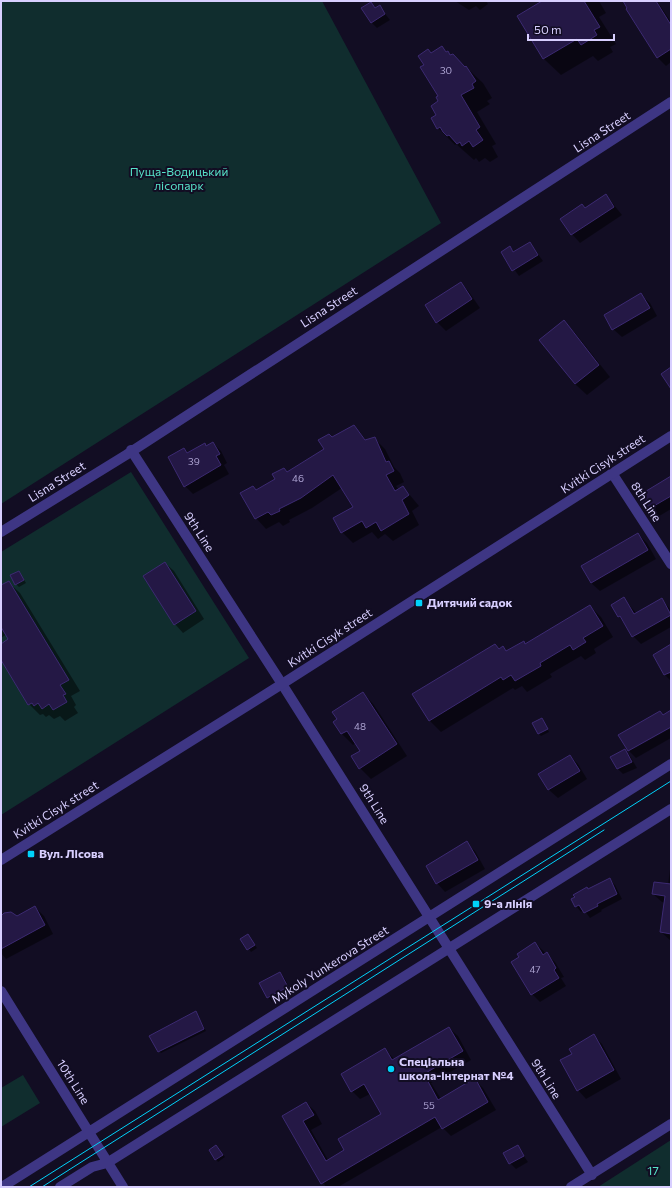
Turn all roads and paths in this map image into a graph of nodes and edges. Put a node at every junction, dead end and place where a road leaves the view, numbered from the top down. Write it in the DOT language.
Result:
graph roads {
  1 [pos="671,102"];
  2 [pos="671,436"];
  3 [pos="131,450"];
  4 [pos="612,473"];
  5 [pos="1,532"];
  6 [pos="671,564"];
  7 [pos="282,684"];
  8 [pos="671,764"];
  9 [pos="671,809"];
  10 [pos="1,860"];
  11 [pos="430,917"];
  12 [pos="449,948"];
  13 [pos="1,991"];
  14 [pos="671,1124"];
  15 [pos="88,1133"];
  16 [pos="107,1163"];
  17 [pos="592,1175"];
  18 [pos="2,1187"];
  19 [pos="60,1187"];
  20 [pos="123,1187"];
  21 [pos="571,1187"];
  1 -- 3 [label="street, Lisna Street"];
  2 -- 4 [label="street, Kvitki Cisyk street"];
  3 -- 5 [label="street, Lisna Street"];
  3 -- 7 [label="street, 9th Line"];
  4 -- 6 [label="street, 8th Line"];
  4 -- 7 [label="street, Kvitki Cisyk street"];
  7 -- 10 [label="street, Kvitki Cisyk street"];
  7 -- 11 [label="street, 9th Line"];
  8 -- 11 [label="street, Mykoly Yunkerova Street"];
  9 -- 12 [label="street"];
  11 -- 12 [label="street, 9th Line"];
  11 -- 15 [label="street, Mykoly Yunkerova Street"];
  12 -- 16 [label="street"];
  12 -- 17 [label="street, 9th Line"];
  13 -- 15 [label="street, 10th Line"];
  14 -- 17 [label="street"];
  15 -- 16 [label="street, 10th Line"];
  15 -- 18 [label="street, Mykoly Yunkerova Street"];
  16 -- 19 [label="street"];
  16 -- 20 [label="street, 10th Line"];
  17 -- 21 [label="street"];
}
